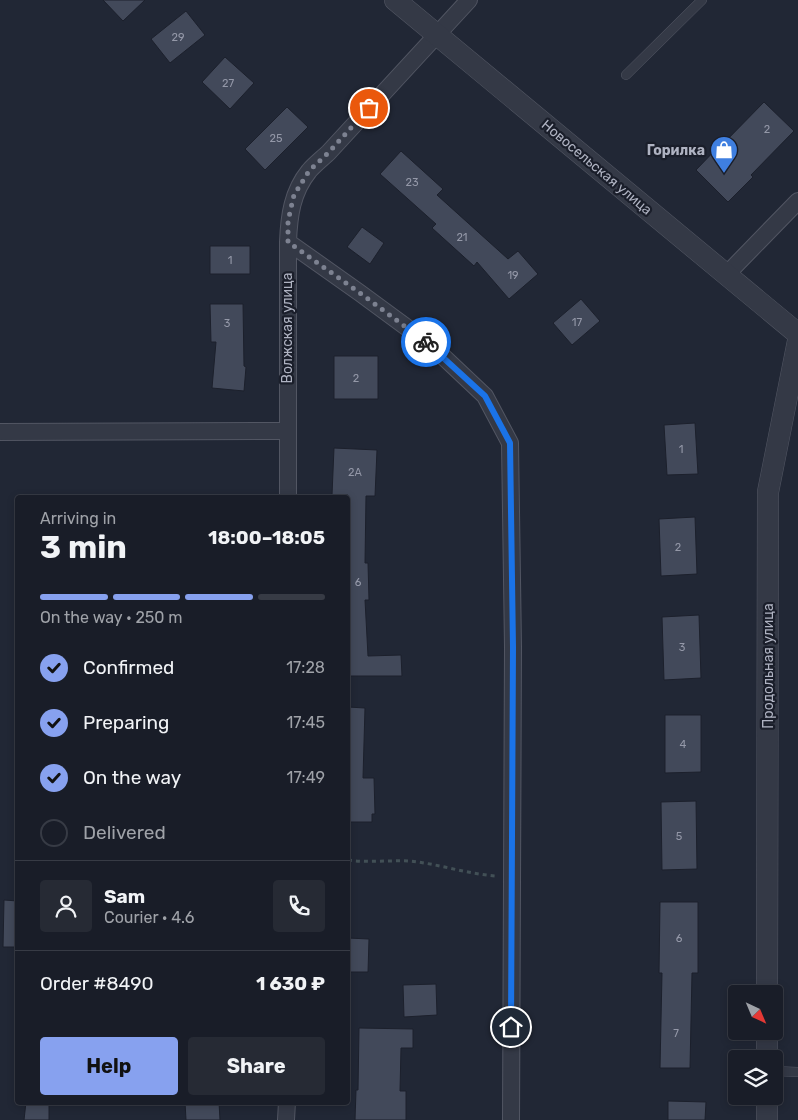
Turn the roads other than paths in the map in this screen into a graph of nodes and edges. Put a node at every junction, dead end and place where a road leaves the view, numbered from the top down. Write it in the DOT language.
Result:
graph roads {
  1 [pos="395,0"];
  2 [pos="469,0"];
  3 [pos="702,0"];
  4 [pos="436,34"];
  5 [pos="626,75"];
  6 [pos="798,201"];
  7 [pos="288,242"];
  8 [pos="727,274"];
  9 [pos="798,334"];
  10 [pos="798,341"];
  11 [pos="287,431"];
  12 [pos="0,432"];
  13 [pos="288,495"];
  14 [pos="767,985"];
  15 [pos="783,1072"];
  16 [pos="798,1072"];
  17 [pos="287,1105"];
  18 [pos="767,1105"];
  19 [pos="286,1120"];
  20 [pos="511,1120"];
  21 [pos="767,1120"];
  1 -- 4 [label="street, Новосельская улица"];
  2 -- 4 [label="street, Волжская улица"];
  3 -- 5 [label="lane"];
  4 -- 7 [label="street, Волжская улица"];
  4 -- 8 [label="street, Новосельская улица"];
  6 -- 8 [label="street"];
  7 -- 11 [label="street, Волжская улица"];
  7 -- 20 [label="street"];
  8 -- 9 [label="street, Новосельская улица"];
  10 -- 14 [label="street, Продольная улица"];
  11 -- 12 [label="street"];
  11 -- 13 [label="street, Волжская улица"];
  15 -- 16 [label="lane"];
  17 -- 19 [label="street"];
  18 -- 21 [label="street"];
}
